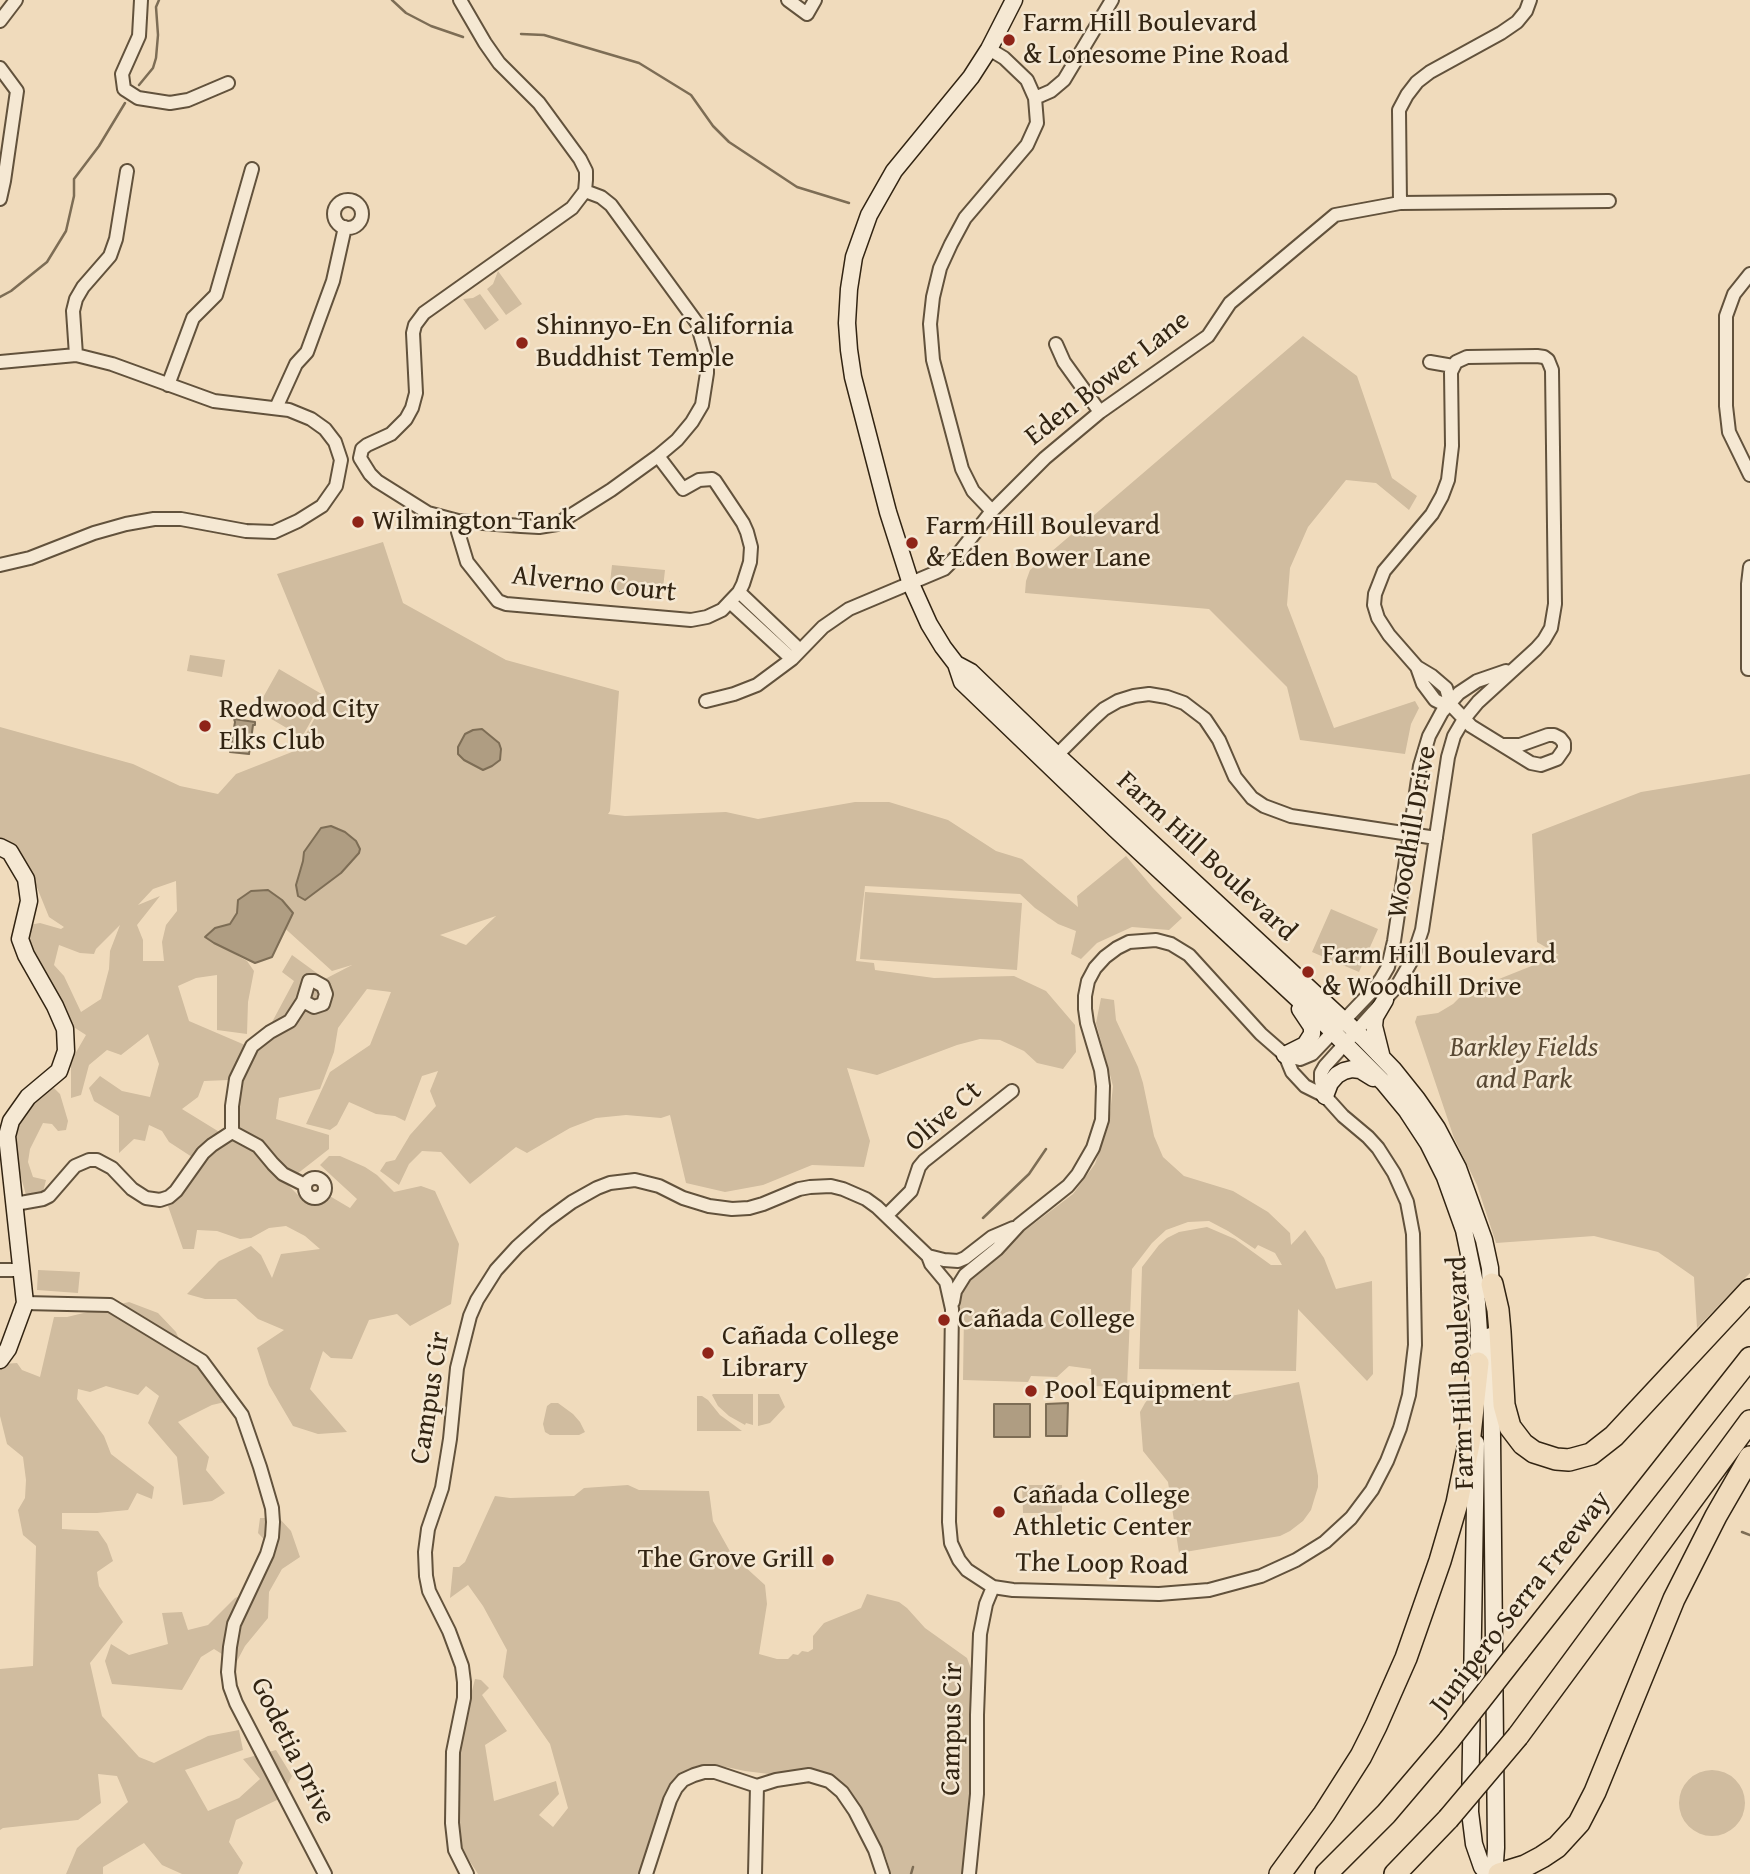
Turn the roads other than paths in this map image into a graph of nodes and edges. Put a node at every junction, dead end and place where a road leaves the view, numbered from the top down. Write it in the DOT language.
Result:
graph roads {
  1 [pos="16,0"];
  2 [pos="141,0"];
  3 [pos="460,0"];
  4 [pos="788,0"];
  5 [pos="816,0"];
  6 [pos="1014,0"];
  7 [pos="1112,0"];
  8 [pos="1530,0"];
  9 [pos="0,21"];
  10 [pos="989,49"];
  11 [pos="0,68"];
  12 [pos="228,83"];
  13 [pos="1035,98"];
  14 [pos="252,169"];
  15 [pos="127,171"];
  16 [pos="585,191"];
  17 [pos="0,199"];
  18 [pos="1608,201"];
  19 [pos="1400,203"];
  20 [pos="345,227"];
  21 [pos="1750,274"];
  22 [pos="1056,344"];
  23 [pos="76,355"];
  24 [pos="0,362"];
  25 [pos="1430,362"];
  26 [pos="1453,366"];
  27 [pos="168,385"];
  28 [pos="276,408"];
  29 [pos="1100,412"];
  30 [pos="658,456"];
  31 [pos="1749,470"];
  32 [pos="992,511"];
  33 [pos="458,521"];
  34 [pos="0,565"];
  35 [pos="1750,567"];
  36 [pos="911,584"];
  37 [pos="735,597"];
  38 [pos="796,655"];
  39 [pos="957,664"];
  40 [pos="1513,668"];
  41 [pos="1749,669"];
  42 [pos="706,701"];
  43 [pos="1448,703"];
  44 [pos="1464,719"];
  45 [pos="1504,745"];
  46 [pos="1057,755"];
  47 [pos="1410,834"];
  48 [pos="1436,838"];
  49 [pos="0,847"];
  50 [pos="1280,982"];
  51 [pos="1385,1000"];
  52 [pos="303,1001"];
  53 [pos="1345,1032"];
  54 [pos="1285,1055"];
  55 [pos="1382,1056"];
  56 [pos="1012,1091"];
  57 [pos="1325,1096"];
  58 [pos="1396,1097"];
  59 [pos="232,1132"];
  60 [pos="305,1185"];
  61 [pos="15,1204"];
  62 [pos="887,1215"];
  63 [pos="1019,1225"];
  64 [pos="928,1256"];
  65 [pos="0,1270"];
  66 [pos="21,1270"];
  67 [pos="1492,1284"];
  68 [pos="1750,1290"];
  69 [pos="25,1303"];
  70 [pos="952,1308"];
  71 [pos="1750,1358"];
  72 [pos="0,1360"];
  73 [pos="1478,1363"];
  74 [pos="1750,1421"];
  75 [pos="1750,1457"];
  76 [pos="993,1587"];
  77 [pos="757,1786"];
  78 [pos="325,1874"];
  79 [pos="467,1874"];
  80 [pos="646,1874"];
  81 [pos="755,1874"];
  82 [pos="883,1874"];
  83 [pos="969,1874"];
  84 [pos="1280,1874"];
  85 [pos="1326,1874"];
  86 [pos="1395,1874"];
  87 [pos="1490,1874"];
  88 [pos="1499,1874"];
  1 -- 9 [label="street"];
  2 -- 12 [label="street"];
  3 -- 16 [label="street"];
  4 -- 5 [label="street"];
  6 -- 10 [label="main road, Farm Hill Boulevard"];
  7 -- 13 [label="street"];
  8 -- 19 [label="street"];
  10 -- 13 [label="street"];
  10 -- 36 [label="main road, Farm Hill Boulevard"];
  11 -- 17 [label="street"];
  13 -- 32 [label="street"];
  14 -- 27 [label="street"];
  15 -- 23 [label="street"];
  16 -- 30 [label="street"];
  16 -- 33 [label="street"];
  18 -- 19 [label="street, Eden Bower Lane"];
  19 -- 29 [label="street, Eden Bower Lane"];
  20 -- 28 [label="street"];
  21 -- 31 [label="street"];
  22 -- 29 [label="street"];
  23 -- 24 [label="street"];
  23 -- 27 [label="street"];
  25 -- 26 [label="street, Woodhill Drive"];
  26 -- 40 [label="street, Woodhill Drive"];
  26 -- 43 [label="street"];
  27 -- 28 [label="street"];
  28 -- 34 [label="street"];
  29 -- 32 [label="street, Eden Bower Lane"];
  30 -- 33 [label="street"];
  30 -- 37 [label="street"];
  32 -- 36 [label="street, Eden Bower Lane"];
  33 -- 37 [label="street, Alverno Court"];
  35 -- 41 [label="street"];
  36 -- 38 [label="street, Eden Bower Lane"];
  36 -- 39 [label="main road, Farm Hill Boulevard"];
  37 -- 38 [label="street"];
  38 -- 42 [label="street, Eden Bower Lane"];
  39 -- 46 [label="main road, Farm Hill Boulevard"];
  39 -- 50 [label="main road, Farm Hill Boulevard"];
  40 -- 43 [label="street, Woodhill Drive"];
  40 -- 44 [label="street, Woodhill Drive"];
  43 -- 44 [label="street"];
  43 -- 47 [label="street, Woodhill Drive"];
  44 -- 45 [label="street"];
  44 -- 48 [label="street, Woodhill Drive"];
  46 -- 47 [label="street"];
  46 -- 53 [label="main road, Farm Hill Boulevard"];
  47 -- 48 [label="street"];
  47 -- 53 [label="street, Woodhill Drive"];
  48 -- 51 [label="street, Woodhill Drive"];
  49 -- 61 [label="main road"];
  50 -- 53 [label="main road, Farm Hill Boulevard"];
  50 -- 54 [label="main road"];
  51 -- 53 [label="street, Woodhill Drive"];
  51 -- 55 [label="main road"];
  52 -- 59 [label="street"];
  53 -- 54 [label="street"];
  53 -- 55 [label="main road, Farm Hill Boulevard"];
  53 -- 57 [label="street"];
  53 -- 58 [label="main road, Farm Hill Boulevard"];
  54 -- 57 [label="street, The Loop Road"];
  54 -- 63 [label="street"];
  55 -- 67 [label="main road, Farm Hill Boulevard"];
  56 -- 62 [label="street, Olive Ct"];
  57 -- 58 [label="main road"];
  57 -- 76 [label="street, The Loop Road"];
  58 -- 73 [label="main road, Farm Hill Boulevard"];
  59 -- 60 [label="street"];
  59 -- 61 [label="street"];
  61 -- 66 [label="main road"];
  62 -- 64 [label="street, Campus Cir"];
  62 -- 79 [label="street, Campus Cir"];
  63 -- 64 [label="street"];
  63 -- 70 [label="street"];
  64 -- 70 [label="street, Campus Cir"];
  65 -- 66 [label="street"];
  66 -- 69 [label="main road"];
  67 -- 68 [label="highway"];
  67 -- 87 [label="main road, Farm Hill Boulevard"];
  69 -- 72 [label="main road"];
  69 -- 78 [label="street, Godetia Drive"];
  70 -- 76 [label="street, The Loop Road"];
  71 -- 85 [label="highway, Junipero Serra Freeway, bridge"];
  73 -- 84 [label="highway"];
  73 -- 87 [label="main road, Farm Hill Boulevard"];
  74 -- 86 [label="highway, bridge"];
  75 -- 88 [label="highway"];
  76 -- 83 [label="street, Campus Cir"];
  77 -- 80 [label="street"];
  77 -- 81 [label="street"];
  77 -- 82 [label="street"];
}
